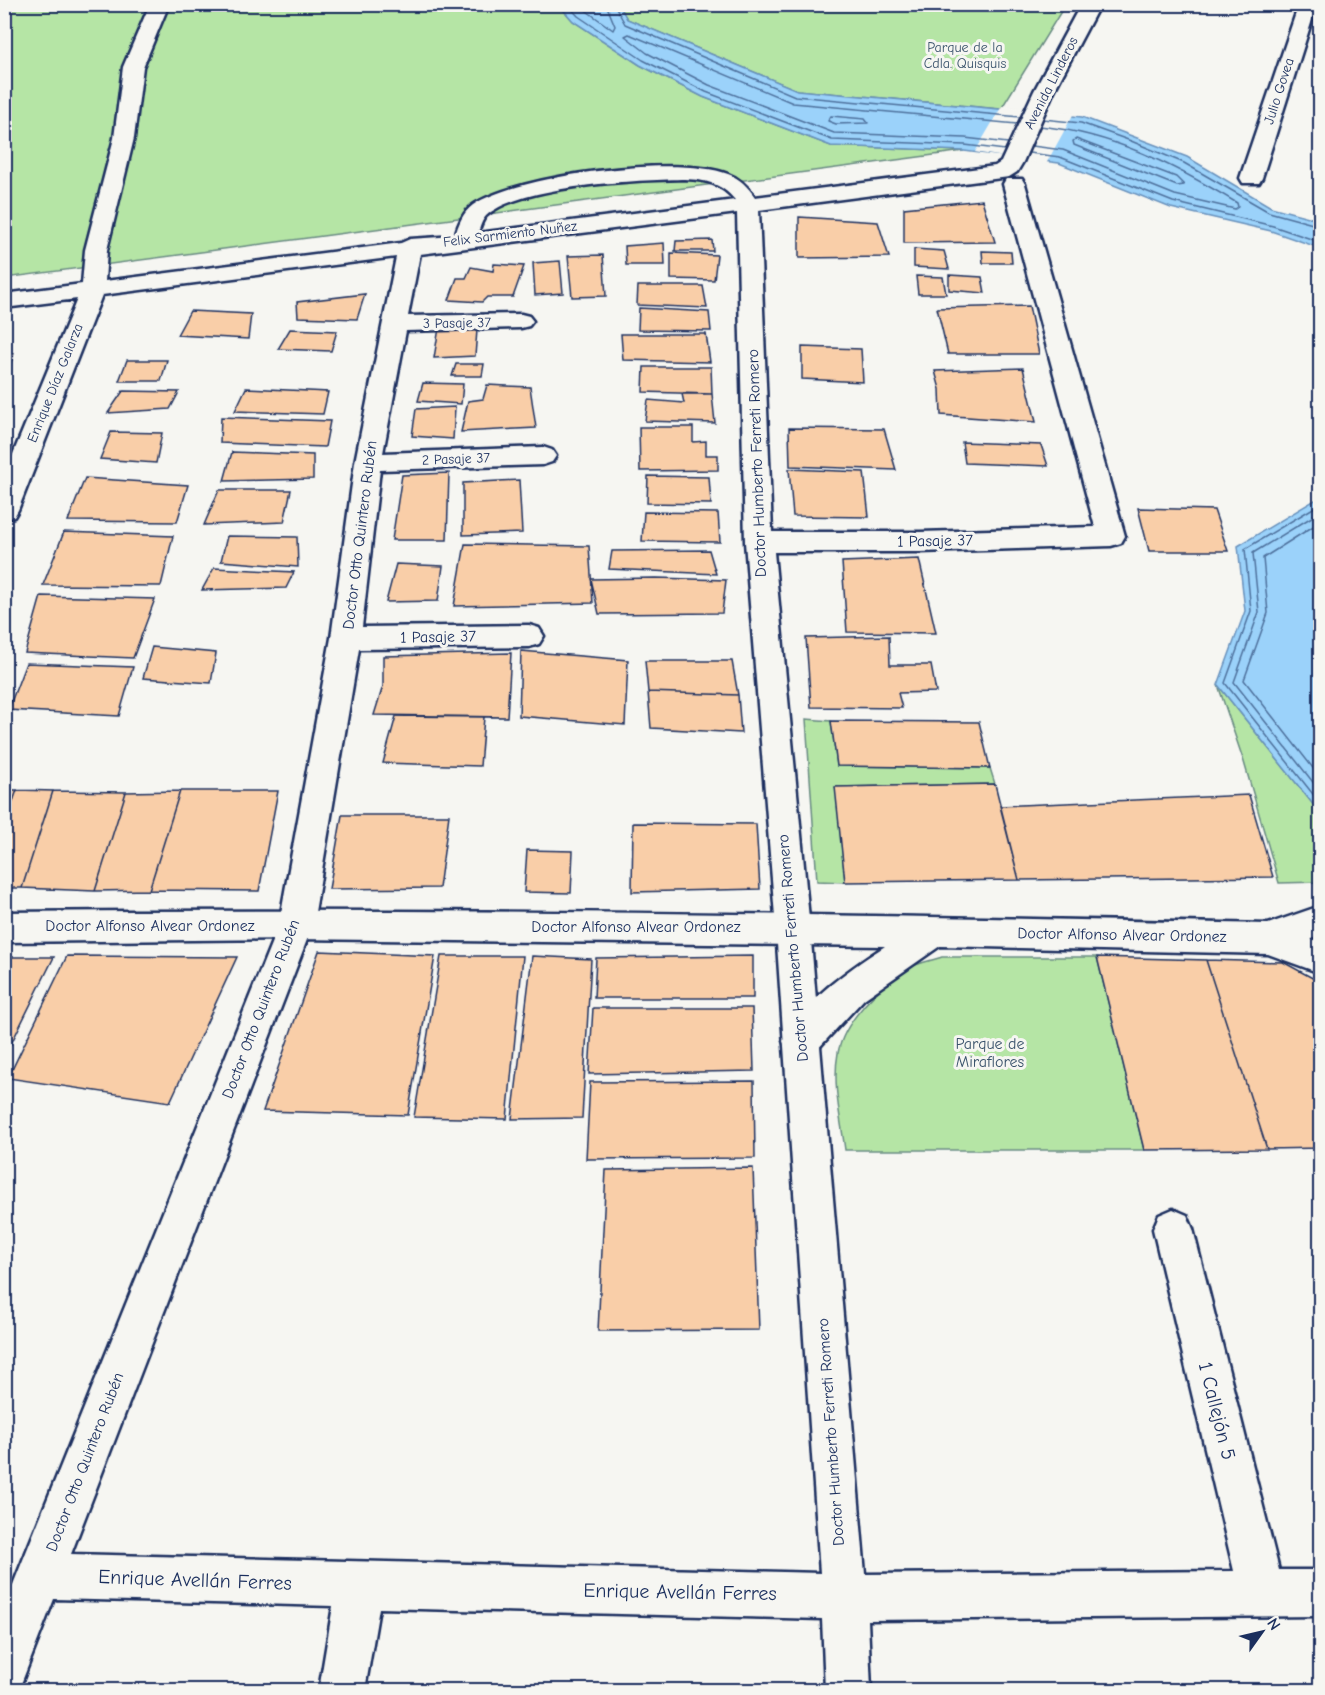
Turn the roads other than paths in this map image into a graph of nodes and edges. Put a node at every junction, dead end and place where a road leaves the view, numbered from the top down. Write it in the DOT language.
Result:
graph roads {
  1 [pos="160,4"];
  2 [pos="1091,4"];
  3 [pos="1308,4"];
  4 [pos="1013,173"];
  5 [pos="1251,178"];
  6 [pos="748,204"];
  7 [pos="465,240"];
  8 [pos="410,246"];
  9 [pos="93,289"];
  10 [pos="4,301"];
  11 [pos="521,321"];
  12 [pos="393,324"];
  13 [pos="543,456"];
  14 [pos="368,462"];
  15 [pos="4,510"];
  16 [pos="759,542"];
  17 [pos="529,636"];
  18 [pos="346,638"];
  19 [pos="1320,921"];
  20 [pos="296,924"];
  21 [pos="4,927"];
  22 [pos="793,929"];
  23 [pos="934,931"];
  24 [pos="1268,939"];
  25 [pos="1320,958"];
  26 [pos="801,1041"];
  27 [pos="1173,1229"];
  28 [pos="40,1576"];
  29 [pos="360,1584"];
  30 [pos="1262,1593"];
  31 [pos="1320,1593"];
  32 [pos="844,1597"];
  33 [pos="4,1667"];
  34 [pos="342,1690"];
  35 [pos="848,1690"];
  1 -- 9 [label="street, Enrique Díaz Galarza"];
  2 -- 4 [label="street, Avenida Linderos"];
  3 -- 5 [label="street, Julio Govea"];
  4 -- 6 [label="street, Felix Sarmiento Nuñez"];
  4 -- 16 [label="street, 1 Pasaje 37"];
  6 -- 7 [label="street, Felix Sarmiento Nuñez"];
  6 -- 7 [label="street"];
  6 -- 16 [label="street, Doctor Humberto Ferreti Romero"];
  7 -- 8 [label="street, Felix Sarmiento Nuñez"];
  8 -- 9 [label="street, Felix Sarmiento Nuñez"];
  8 -- 12 [label="street, Doctor Otto Quintero Rubén"];
  9 -- 10 [label="street, Felix Sarmiento Nuñez"];
  9 -- 15 [label="street, Enrique Díaz Galarza"];
  11 -- 12 [label="street, 3 Pasaje 37"];
  12 -- 14 [label="street, Doctor Otto Quintero Rubén"];
  13 -- 14 [label="street, 2 Pasaje 37"];
  14 -- 18 [label="street, Doctor Otto Quintero Rubén"];
  16 -- 22 [label="street, Doctor Humberto Ferreti Romero"];
  17 -- 18 [label="street, 1 Pasaje 37"];
  18 -- 20 [label="street, Doctor Otto Quintero Rubén"];
  19 -- 24 [label="street, Doctor Alfonso Alvear Ordonez"];
  20 -- 21 [label="street, Doctor Alfonso Alvear Ordonez"];
  20 -- 22 [label="street, Doctor Alfonso Alvear Ordonez"];
  20 -- 28 [label="street, Doctor Otto Quintero Rubén"];
  22 -- 23 [label="street, Doctor Alfonso Alvear Ordonez"];
  22 -- 26 [label="street, Doctor Humberto Ferreti Romero"];
  23 -- 24 [label="street, Doctor Alfonso Alvear Ordonez"];
  23 -- 26 [label="street"];
  24 -- 25 [label="street, Doctor Alfonso Alvear Ordonez"];
  26 -- 32 [label="street, Doctor Humberto Ferreti Romero"];
  27 -- 30 [label="street, 1 Callejón 5"];
  28 -- 29 [label="street, Enrique Avellán Ferres"];
  28 -- 33 [label="street, Doctor Otto Quintero Rubén"];
  29 -- 32 [label="street, Enrique Avellán Ferres"];
  29 -- 34 [label="street"];
  30 -- 31 [label="street, Enrique Avellán Ferres"];
  30 -- 32 [label="street, Enrique Avellán Ferres"];
  32 -- 35 [label="street, Doctor Humberto Ferreti Romero"];
}
